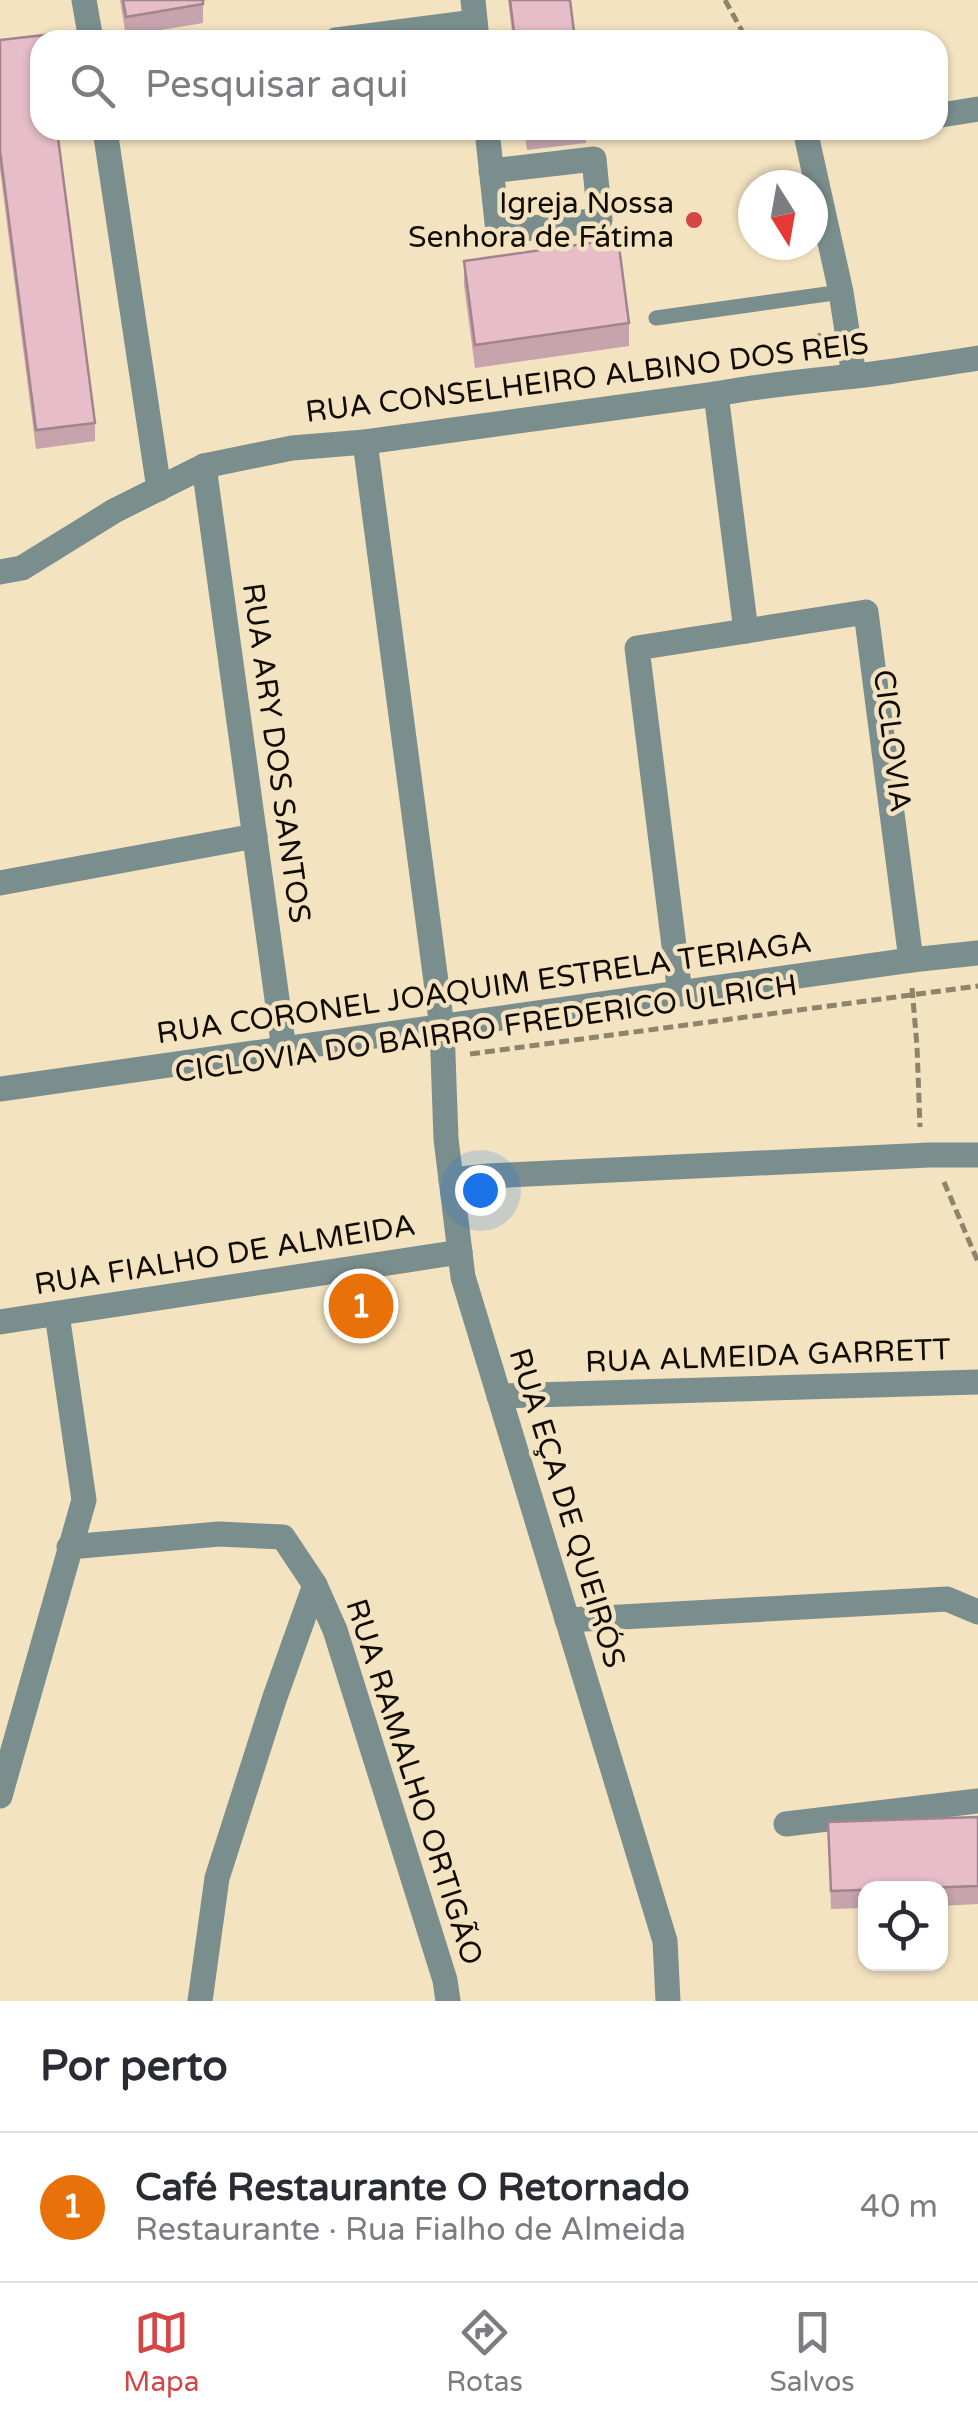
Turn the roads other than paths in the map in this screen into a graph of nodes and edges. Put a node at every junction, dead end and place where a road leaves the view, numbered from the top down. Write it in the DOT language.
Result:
graph roads {
  1 [pos="84,0"];
  2 [pos="475,21"];
  3 [pos="89,30"];
  4 [pos="409,30"];
  5 [pos="978,109"];
  6 [pos="948,114"];
  7 [pos="107,140"];
  8 [pos="488,140"];
  9 [pos="807,140"];
  10 [pos="491,171"];
  11 [pos="832,293"];
  12 [pos="656,318"];
  13 [pos="978,358"];
  14 [pos="854,376"];
  15 [pos="716,394"];
  16 [pos="364,442"];
  17 [pos="204,466"];
  18 [pos="159,489"];
  19 [pos="0,572"];
  20 [pos="746,631"];
  21 [pos="254,836"];
  22 [pos="0,883"];
  23 [pos="978,954"];
  24 [pos="901,962"];
  25 [pos="680,994"];
  26 [pos="442,1028"];
  27 [pos="284,1050"];
  28 [pos="0,1090"];
  29 [pos="978,1154"];
  30 [pos="451,1180"];
  31 [pos="460,1252"];
  32 [pos="57,1314"];
  33 [pos="0,1322"];
  34 [pos="978,1382"];
  35 [pos="499,1396"];
  36 [pos="69,1547"];
  37 [pos="314,1585"];
  38 [pos="978,1612"];
  39 [pos="567,1620"];
  40 [pos="0,1796"];
  41 [pos="978,1801"];
  42 [pos="786,1824"];
  43 [pos="200,2001"];
  44 [pos="448,2001"];
  45 [pos="668,2001"];
  1 -- 3 [label="street"];
  2 -- 4 [label="street"];
  5 -- 6 [label="street"];
  7 -- 18 [label="street"];
  8 -- 10 [label="street"];
  9 -- 11 [label="street"];
  10 -- 10 [label="street"];
  11 -- 12 [label="lane"];
  11 -- 14 [label="street"];
  13 -- 14 [label="street, RUA CONSELHEIRO ALBINO DOS REIS"];
  14 -- 15 [label="street, RUA CONSELHEIRO ALBINO DOS REIS"];
  15 -- 16 [label="street, RUA CONSELHEIRO ALBINO DOS REIS"];
  15 -- 20 [label="street"];
  16 -- 17 [label="street, RUA CONSELHEIRO ALBINO DOS REIS"];
  16 -- 26 [label="street, RUA EÇA DE QUEIRÓS"];
  17 -- 18 [label="street, RUA CONSELHEIRO ALBINO DOS REIS"];
  17 -- 21 [label="street, RUA ARY DOS SANTOS"];
  18 -- 19 [label="street, RUA CONSELHEIRO ALBINO DOS REIS"];
  20 -- 24 [label="street"];
  20 -- 25 [label="street"];
  21 -- 22 [label="street"];
  21 -- 27 [label="street, RUA ARY DOS SANTOS"];
  23 -- 24 [label="street, RUA CORONEL JOAQUIM ESTRELA TERIAGA"];
  24 -- 25 [label="street, RUA CORONEL JOAQUIM ESTRELA TERIAGA"];
  25 -- 26 [label="street, RUA CORONEL JOAQUIM ESTRELA TERIAGA"];
  26 -- 27 [label="street, RUA CORONEL JOAQUIM ESTRELA TERIAGA"];
  26 -- 30 [label="street, RUA EÇA DE QUEIRÓS"];
  27 -- 28 [label="street, RUA CORONEL JOAQUIM ESTRELA TERIAGA"];
  29 -- 30 [label="street"];
  30 -- 31 [label="street, RUA EÇA DE QUEIRÓS"];
  31 -- 32 [label="street, RUA FIALHO DE ALMEIDA"];
  31 -- 35 [label="street, RUA EÇA DE QUEIRÓS"];
  32 -- 33 [label="street, RUA FIALHO DE ALMEIDA"];
  32 -- 36 [label="street"];
  34 -- 35 [label="street, RUA ALMEIDA GARRETT"];
  35 -- 39 [label="street, RUA EÇA DE QUEIRÓS"];
  36 -- 37 [label="street, RUA RAMALHO ORTIGÃO"];
  36 -- 40 [label="street"];
  37 -- 43 [label="street, RUA RAMALHO ORTIGÃO"];
  37 -- 44 [label="street, RUA RAMALHO ORTIGÃO"];
  38 -- 39 [label="street"];
  39 -- 45 [label="street, RUA EÇA DE QUEIRÓS"];
  41 -- 42 [label="street"];
}
